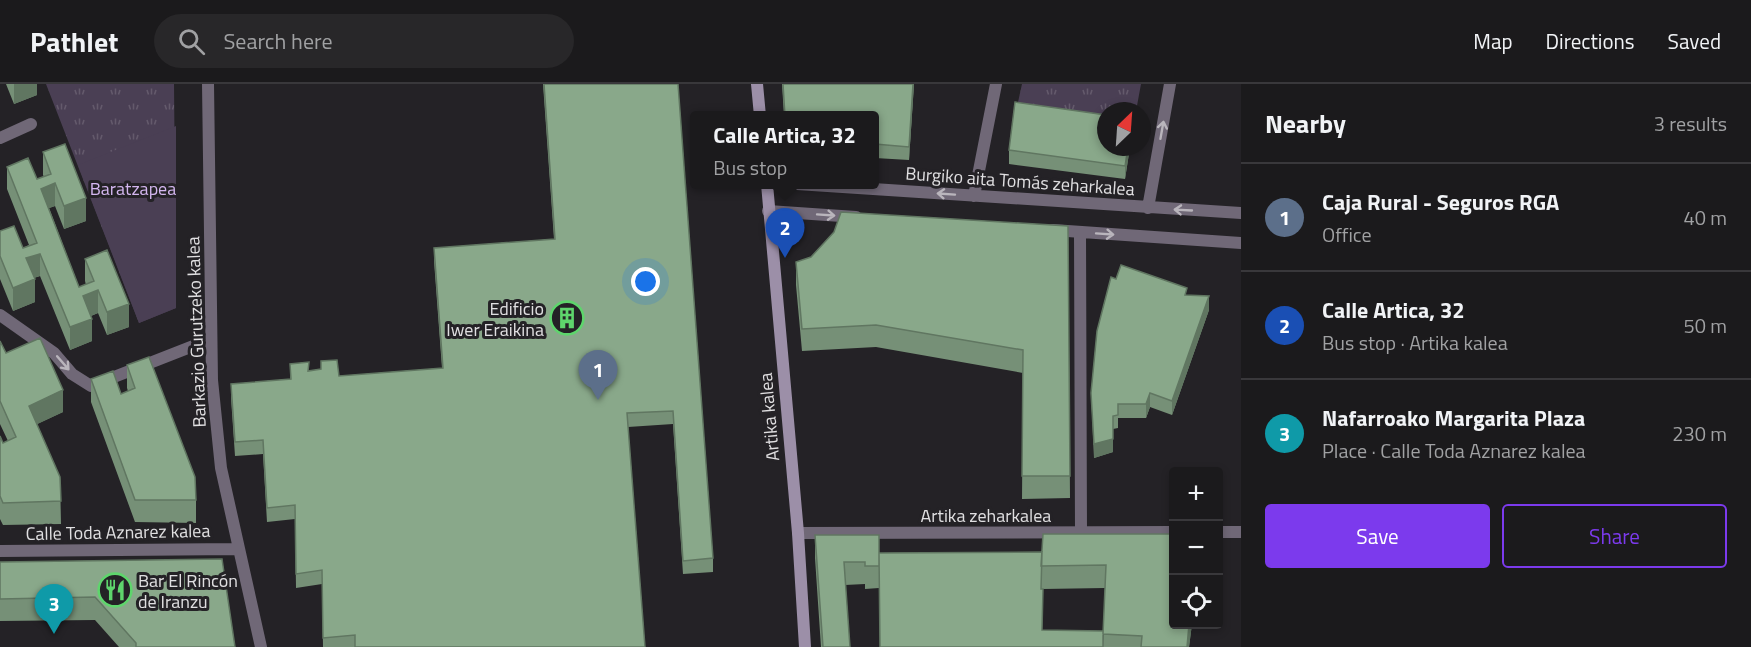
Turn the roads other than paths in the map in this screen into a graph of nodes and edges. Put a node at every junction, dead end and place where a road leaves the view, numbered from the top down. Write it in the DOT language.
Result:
graph roads {
  1 [pos="208,84"];
  2 [pos="757,84"];
  3 [pos="996,84"];
  4 [pos="1170,84"];
  5 [pos="760,111"];
  6 [pos="31,124"];
  7 [pos="0,138"];
  8 [pos="767,189"];
  9 [pos="871,189"];
  10 [pos="974,196"];
  11 [pos="1148,208"];
  12 [pos="768,211"];
  13 [pos="1241,213"];
  14 [pos="872,218"];
  15 [pos="1045,230"];
  16 [pos="1080,232"];
  17 [pos="1241,243"];
  18 [pos="0,315"];
  19 [pos="211,339"];
  20 [pos="1169,532"];
  21 [pos="1223,532"];
  22 [pos="1241,532"];
  23 [pos="798,533"];
  24 [pos="1081,533"];
  25 [pos="237,549"];
  26 [pos="0,551"];
  27 [pos="261,647"];
  28 [pos="805,647"];
  1 -- 19 [label="street, Barkazio Gurutzeko kalea"];
  2 -- 5 [label="street"];
  3 -- 10 [label="street"];
  11 -- 4 [label="street, one-way"];
  6 -- 7 [label="street"];
  8 -- 12 [label="street, Artika kalea"];
  10 -- 9 [label="street, Burgiko aita Tomás zeharkalea, one-way"];
  10 -- 11 [label="street, Burgiko aita Tomás zeharkalea"];
  13 -- 11 [label="street, Burgiko aita Tomás zeharkalea, one-way"];
  12 -- 14 [label="street, one-way"];
  12 -- 23 [label="street, Artika kalea"];
  15 -- 16 [label="street"];
  16 -- 17 [label="street, one-way"];
  16 -- 24 [label="street"];
  18 -- 19 [label="street, one-way"];
  19 -- 25 [label="street, Barkazio Gurutzeko kalea"];
  20 -- 24 [label="street, Artika zeharkalea"];
  21 -- 22 [label="street"];
  23 -- 24 [label="street, Artika zeharkalea"];
  23 -- 28 [label="street, Artika kalea"];
  25 -- 26 [label="street, Calle Toda Aznarez kalea"];
  25 -- 27 [label="street, Barkazio Gurutzeko kalea"];
}
